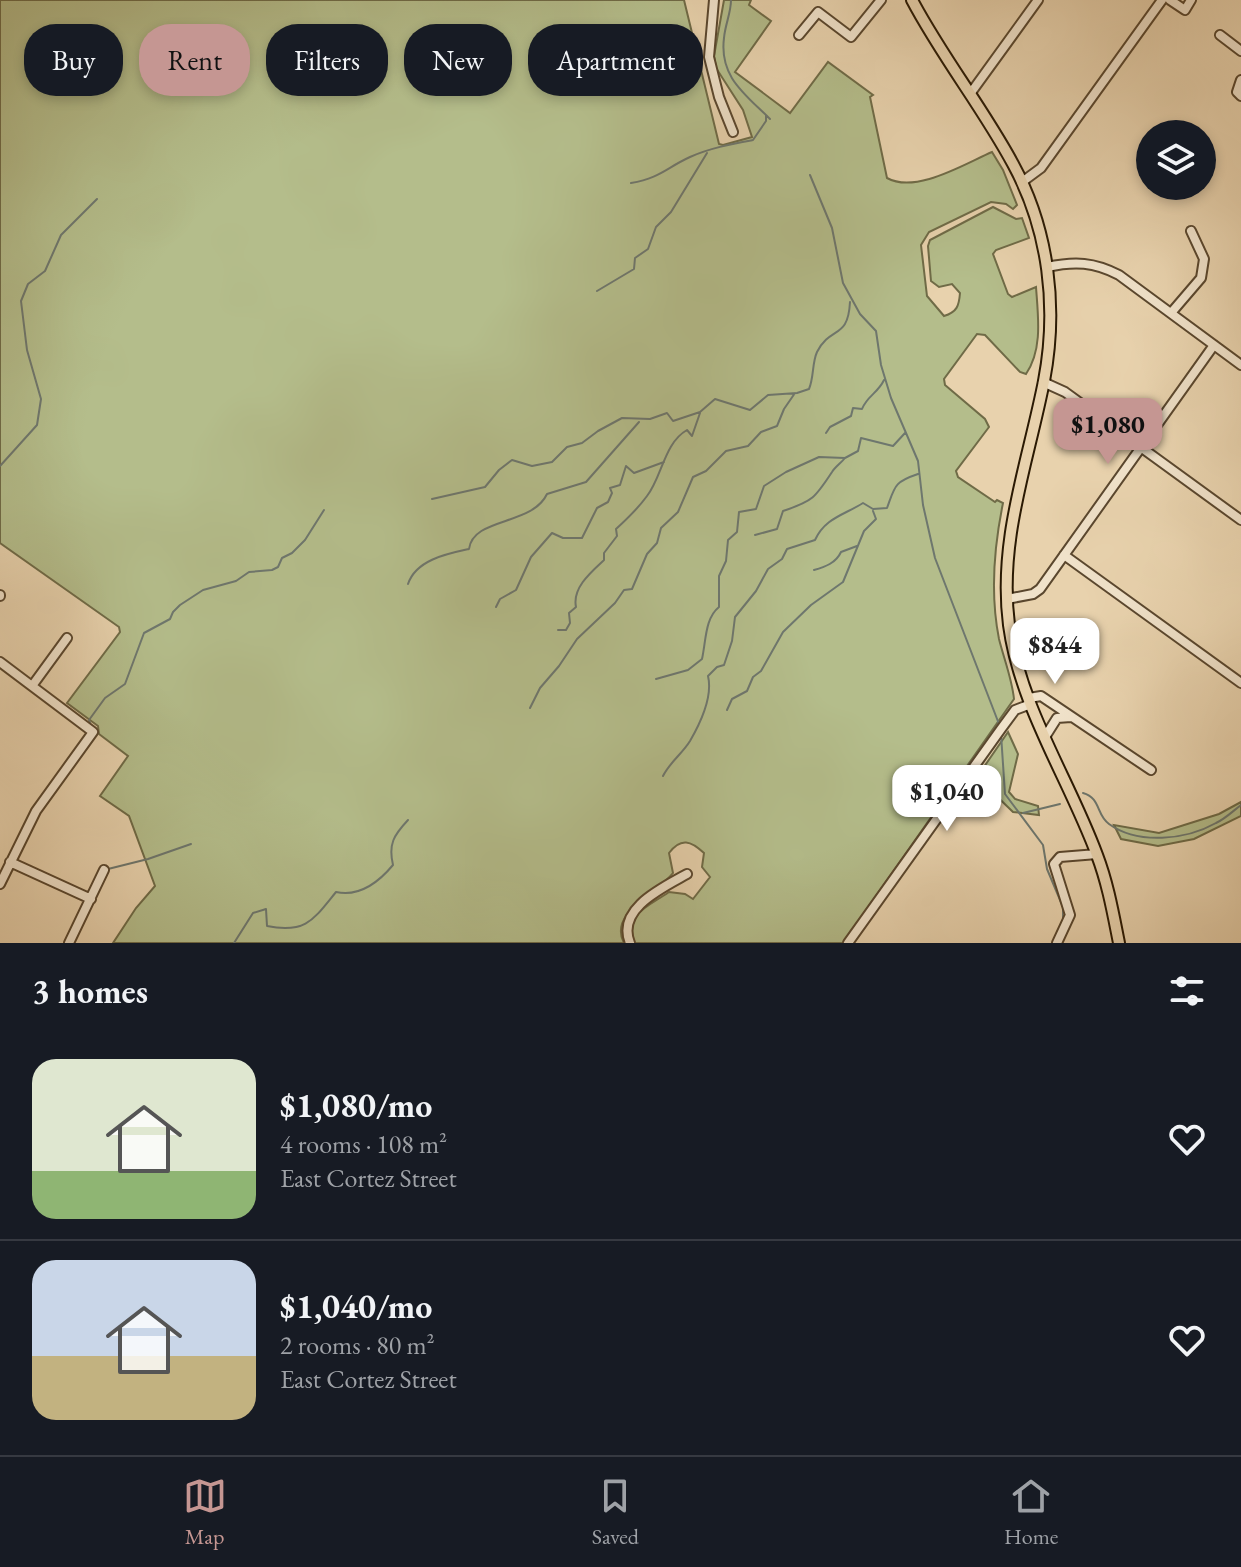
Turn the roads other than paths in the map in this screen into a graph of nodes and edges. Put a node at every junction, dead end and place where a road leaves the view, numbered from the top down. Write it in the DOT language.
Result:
graph roads {
  1 [pos="714,0"];
  2 [pos="881,0"];
  3 [pos="1038,0"];
  4 [pos="1162,0"];
  5 [pos="1170,0"];
  6 [pos="1191,0"];
  7 [pos="915,1"];
  8 [pos="799,35"];
  9 [pos="1220,35"];
  10 [pos="1241,51"];
  11 [pos="1241,80"];
  12 [pos="970,94"];
  13 [pos="1239,94"];
  14 [pos="733,132"];
  15 [pos="1022,182"];
  16 [pos="1191,231"];
  17 [pos="1047,267"];
  18 [pos="1171,313"];
  19 [pos="1214,345"];
  20 [pos="1241,365"];
  21 [pos="1043,382"];
  22 [pos="1141,447"];
  23 [pos="1241,520"];
  24 [pos="1064,555"];
  25 [pos="1007,599"];
  26 [pos="67,638"];
  27 [pos="0,662"];
  28 [pos="1241,683"];
  29 [pos="32,686"];
  30 [pos="1030,701"];
  31 [pos="1072,717"];
  32 [pos="1045,737"];
  33 [pos="1151,770"];
  34 [pos="1097,854"];
  35 [pos="10,862"];
  36 [pos="104,870"];
  37 [pos="687,874"];
  38 [pos="0,884"];
  39 [pos="91,899"];
  40 [pos="69,943"];
  41 [pos="630,943"];
  42 [pos="848,943"];
  43 [pos="1057,943"];
  44 [pos="1119,943"];
  1 -- 14 [label="street"];
  2 -- 8 [label="street"];
  3 -- 12 [label="street"];
  4 -- 15 [label="street"];
  5 -- 6 [label="street"];
  7 -- 12 [label="main road"];
  9 -- 10 [label="street"];
  11 -- 13 [label="street"];
  12 -- 15 [label="main road"];
  15 -- 17 [label="main road"];
  16 -- 18 [label="street"];
  17 -- 18 [label="street"];
  17 -- 21 [label="main road"];
  18 -- 19 [label="street"];
  19 -- 20 [label="street"];
  19 -- 22 [label="street"];
  21 -- 22 [label="street"];
  21 -- 25 [label="main road"];
  22 -- 23 [label="street"];
  22 -- 24 [label="street"];
  24 -- 25 [label="street"];
  24 -- 28 [label="street"];
  25 -- 30 [label="main road"];
  26 -- 29 [label="street"];
  27 -- 29 [label="street"];
  29 -- 35 [label="street"];
  30 -- 31 [label="street"];
  30 -- 32 [label="main road"];
  30 -- 42 [label="street"];
  31 -- 32 [label="street"];
  31 -- 33 [label="street"];
  32 -- 34 [label="main road"];
  34 -- 43 [label="street"];
  34 -- 44 [label="main road"];
  35 -- 38 [label="street"];
  35 -- 39 [label="street"];
  36 -- 39 [label="street"];
  37 -- 41 [label="street"];
  39 -- 40 [label="street"];
}
